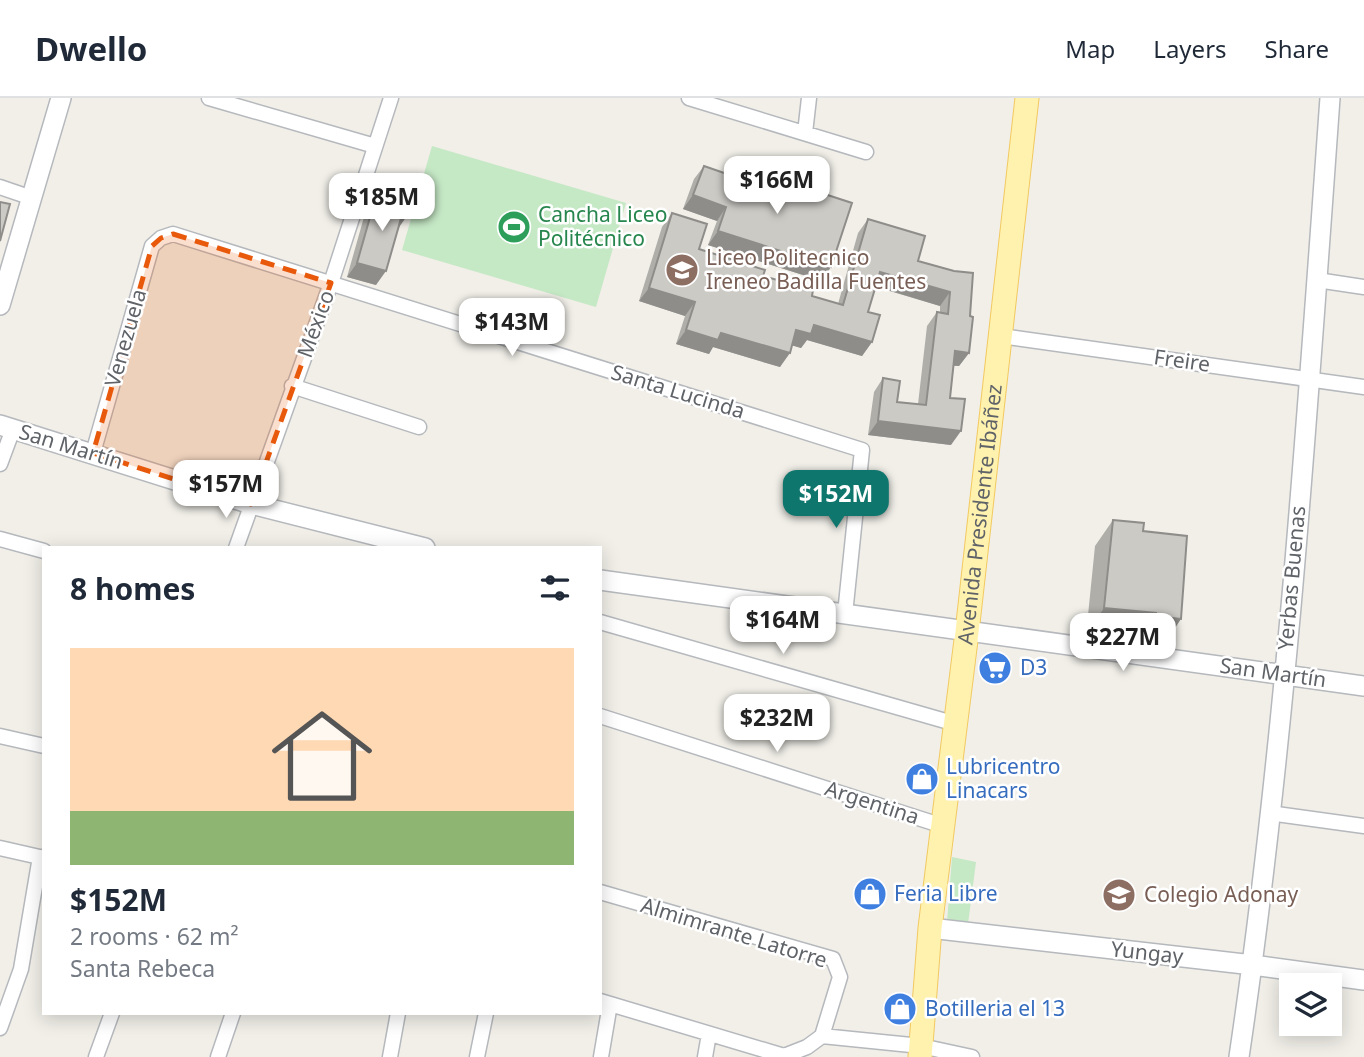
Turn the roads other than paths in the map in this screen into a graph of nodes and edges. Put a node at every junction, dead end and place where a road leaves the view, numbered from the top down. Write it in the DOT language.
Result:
graph roads {
  1 [pos="61,98"];
  2 [pos="209,98"];
  3 [pos="391,98"];
  4 [pos="689,98"];
  5 [pos="810,98"];
  6 [pos="1027,98"];
  7 [pos="1330,98"];
  8 [pos="805,133"];
  9 [pos="375,146"];
  10 [pos="866,152"];
  11 [pos="0,187"];
  12 [pos="32,198"];
  13 [pos="173,234"];
  14 [pos="4,274"];
  15 [pos="1317,280"];
  16 [pos="331,283"];
  17 [pos="1364,287"];
  18 [pos="0,305"];
  19 [pos="1001,336"];
  20 [pos="1310,379"];
  21 [pos="292,386"];
  22 [pos="1364,387"];
  23 [pos="7,427"];
  24 [pos="419,427"];
  25 [pos="93,453"];
  26 [pos="0,464"];
  27 [pos="251,504"];
  28 [pos="0,539"];
  29 [pos="237,546"];
  30 [pos="417,546"];
  31 [pos="42,550"];
  32 [pos="602,580"];
  33 [pos="845,614"];
  34 [pos="602,623"];
  35 [pos="967,632"];
  36 [pos="1284,675"];
  37 [pos="1364,686"];
  38 [pos="602,717"];
  39 [pos="956,724"];
  40 [pos="0,736"];
  41 [pos="42,746"];
  42 [pos="1269,813"];
  43 [pos="943,826"];
  44 [pos="1364,826"];
  45 [pos="0,848"];
  46 [pos="42,858"];
  47 [pos="602,893"];
  48 [pos="930,928"];
  49 [pos="1253,965"];
  50 [pos="1364,980"];
  51 [pos="605,1002"];
  52 [pos="3,1011"];
  53 [pos="111,1015"];
  54 [pos="232,1015"];
  55 [pos="398,1015"];
  56 [pos="486,1015"];
  57 [pos="0,1028"];
  58 [pos="709,1034"];
  59 [pos="822,1036"];
  60 [pos="920,1052"];
  61 [pos="96,1057"];
  62 [pos="218,1057"];
  63 [pos="390,1057"];
  64 [pos="477,1057"];
  65 [pos="601,1057"];
  66 [pos="705,1057"];
  67 [pos="972,1057"];
  68 [pos="1239,1057"];
  1 -- 12 [label="street"];
  2 -- 9 [label="street"];
  3 -- 9 [label="street, México"];
  4 -- 8 [label="street"];
  5 -- 8 [label="street"];
  6 -- 19 [label="main road, Avenida Presidente Ibáñez"];
  7 -- 15 [label="street, Yerbas Buenas"];
  8 -- 10 [label="street"];
  9 -- 16 [label="street, México"];
  11 -- 12 [label="street"];
  12 -- 14 [label="street"];
  13 -- 16 [label="street, Santa Lucinda"];
  13 -- 25 [label="street, Venezuela"];
  14 -- 18 [label="street"];
  15 -- 17 [label="street"];
  15 -- 20 [label="street, Yerbas Buenas"];
  16 -- 21 [label="street, México"];
  16 -- 33 [label="street, Santa Lucinda"];
  19 -- 20 [label="street, Freire"];
  19 -- 35 [label="main road, Avenida Presidente Ibáñez"];
  20 -- 22 [label="street, Freire"];
  20 -- 36 [label="street, Yerbas Buenas"];
  21 -- 24 [label="street"];
  21 -- 27 [label="street, México"];
  23 -- 25 [label="street, San Martín"];
  23 -- 26 [label="street"];
  25 -- 27 [label="street, San Martín"];
  27 -- 29 [label="street, México"];
  27 -- 30 [label="street, San Martín"];
  28 -- 31 [label="street"];
  32 -- 33 [label="street, San Martín"];
  33 -- 35 [label="street, San Martín"];
  34 -- 39 [label="street"];
  35 -- 36 [label="street, San Martín"];
  35 -- 39 [label="main road, Avenida Presidente Ibáñez"];
  36 -- 37 [label="street, San Martín"];
  36 -- 42 [label="street, Yerbas Buenas"];
  38 -- 43 [label="street, Argentina"];
  39 -- 43 [label="main road, Avenida Presidente Ibáñez"];
  40 -- 41 [label="street"];
  42 -- 44 [label="street"];
  42 -- 49 [label="street, Yerbas Buenas"];
  43 -- 48 [label="main road, Avenida Presidente Ibáñez"];
  45 -- 46 [label="street"];
  46 -- 52 [label="street"];
  47 -- 59 [label="street, Almimrante Latorre"];
  48 -- 49 [label="street, Yungay"];
  48 -- 60 [label="main road, Avenida Presidente Ibáñez"];
  49 -- 50 [label="street, Yungay"];
  49 -- 68 [label="street, Yerbas Buenas"];
  51 -- 58 [label="street"];
  51 -- 65 [label="street"];
  52 -- 57 [label="street"];
  53 -- 61 [label="street"];
  54 -- 62 [label="street"];
  55 -- 63 [label="street"];
  56 -- 64 [label="street"];
  58 -- 59 [label="street"];
  58 -- 66 [label="street"];
  59 -- 60 [label="street"];
  60 -- 67 [label="street"];
}
